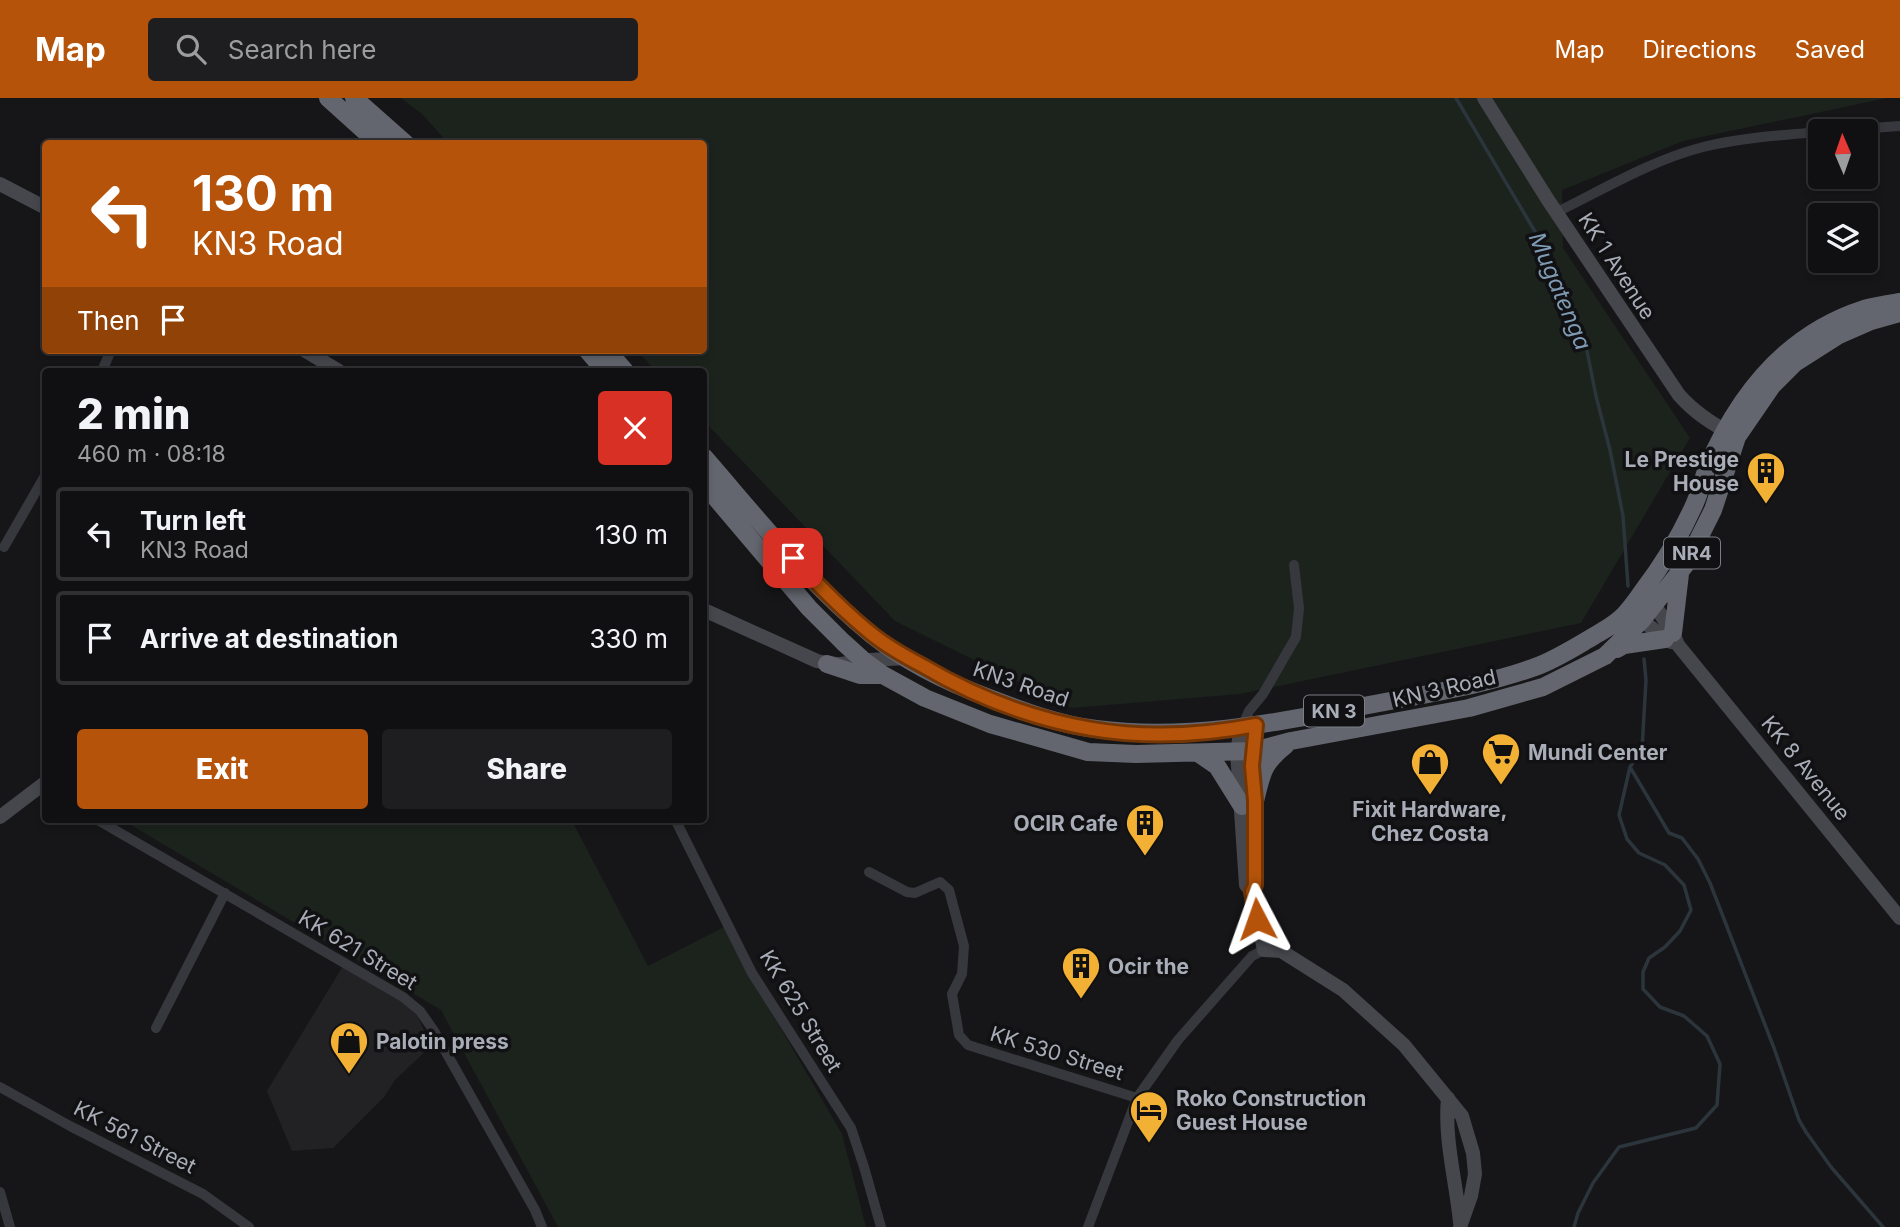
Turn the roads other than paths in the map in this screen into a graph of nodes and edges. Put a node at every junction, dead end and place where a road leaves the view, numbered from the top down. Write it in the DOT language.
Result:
graph roads {
  1 [pos="327,98"];
  2 [pos="354,98"];
  3 [pos="1484,98"];
  4 [pos="1900,126"];
  5 [pos="1878,128"];
  6 [pos="1808,133"];
  7 [pos="374,140"];
  8 [pos="401,140"];
  9 [pos="0,184"];
  10 [pos="42,206"];
  11 [pos="1557,212"];
  12 [pos="1900,302"];
  13 [pos="1900,313"];
  14 [pos="311,354"];
  15 [pos="590,354"];
  16 [pos="610,354"];
  17 [pos="334,368"];
  18 [pos="602,368"];
  19 [pos="622,368"];
  20 [pos="1731,434"];
  21 [pos="707,460"];
  22 [pos="42,481"];
  23 [pos="707,488"];
  24 [pos="4,547"];
  25 [pos="1293,565"];
  26 [pos="1680,573"];
  27 [pos="1644,589"];
  28 [pos="1654,606"];
  29 [pos="707,611"];
  30 [pos="1634,617"];
  31 [pos="1672,639"];
  32 [pos="843,642"];
  33 [pos="1605,656"];
  34 [pos="908,659"];
  35 [pos="864,661"];
  36 [pos="832,665"];
  37 [pos="883,675"];
  38 [pos="1263,694"];
  39 [pos="1412,697"];
  40 [pos="1249,727"];
  41 [pos="1291,741"];
  42 [pos="1245,751"];
  43 [pos="1198,753"];
  44 [pos="42,787"];
  45 [pos="1248,804"];
  46 [pos="0,817"];
  47 [pos="103,823"];
  48 [pos="677,823"];
  49 [pos="869,872"];
  50 [pos="225,893"];
  51 [pos="1899,919"];
  52 [pos="1264,950"];
  53 [pos="156,1028"];
  54 [pos="0,1087"];
  55 [pos="1137,1098"];
  56 [pos="1448,1098"];
  57 [pos="0,1192"];
  58 [pos="10,1227"];
  59 [pos="249,1227"];
  60 [pos="542,1227"];
  61 [pos="881,1227"];
  62 [pos="1088,1227"];
  63 [pos="1460,1227"];
  1 -- 7 [label="highway"];
  2 -- 8 [label="highway"];
  3 -- 11 [label="main road, KK 1 Avenue"];
  4 -- 5 [label="street"];
  6 -- 11 [label="street"];
  9 -- 10 [label="main road"];
  11 -- 20 [label="main road, KK 1 Avenue"];
  12 -- 20 [label="highway, KN 3 Road / NR4"];
  13 -- 20 [label="highway, KN 3 Road / NR4"];
  14 -- 17 [label="main road"];
  15 -- 18 [label="highway"];
  16 -- 19 [label="highway"];
  20 -- 26 [label="highway, KN 3 Road / NR4"];
  20 -- 27 [label="highway, KN 3 Road / NR4"];
  21 -- 34 [label="highway, KN3 Road"];
  22 -- 24 [label="street"];
  23 -- 32 [label="highway, KN 3 Road / NR4"];
  25 -- 38 [label="street"];
  26 -- 28 [label="highway, KN 3 Road / NR4"];
  26 -- 31 [label="highway"];
  27 -- 28 [label="main road, KK 8 Avenue"];
  27 -- 30 [label="highway, KN 3 Road / NR4"];
  28 -- 30 [label="highway, KN 3 Road / NR4"];
  28 -- 31 [label="main road, KK 8 Avenue"];
  29 -- 36 [label="main road"];
  30 -- 31 [label="main road, KK 8 Avenue"];
  30 -- 33 [label="highway, KN 3 Road / NR4"];
  30 -- 39 [label="highway, KN 3 Road / NR4"];
  31 -- 33 [label="highway"];
  31 -- 51 [label="main road, KK 8 Avenue"];
  32 -- 35 [label="highway, KN 3 Road / NR4"];
  32 -- 36 [label="highway"];
  33 -- 41 [label="highway, KN 3 Road / NR4"];
  34 -- 35 [label="main road"];
  34 -- 40 [label="highway, KN3 Road"];
  35 -- 36 [label="main road"];
  35 -- 37 [label="highway, KN 3 Road / NR4"];
  36 -- 37 [label="highway"];
  37 -- 43 [label="highway, KN 3 Road / NR4"];
  38 -- 40 [label="street"];
  38 -- 40 [label="street"];
  39 -- 40 [label="highway, KN3 Road / KN 3"];
  40 -- 42 [label="main road"];
  41 -- 42 [label="highway, KN 3 Road / NR4"];
  41 -- 45 [label="highway"];
  42 -- 43 [label="highway, KN 3 Road / NR4"];
  42 -- 45 [label="main road"];
  43 -- 45 [label="highway"];
  44 -- 46 [label="main road"];
  45 -- 52 [label="main road"];
  47 -- 50 [label="street, KK 621 Street"];
  48 -- 61 [label="street, KK 625 Street"];
  49 -- 55 [label="street, KK 530 Street"];
  50 -- 53 [label="street"];
  50 -- 60 [label="street, KK 621 Street"];
  52 -- 55 [label="street"];
  52 -- 56 [label="main road"];
  54 -- 59 [label="street, KK 561 Street"];
  55 -- 62 [label="street"];
  56 -- 63 [label="main road"];
  56 -- 63 [label="main road"];
  57 -- 58 [label="street"];
}
